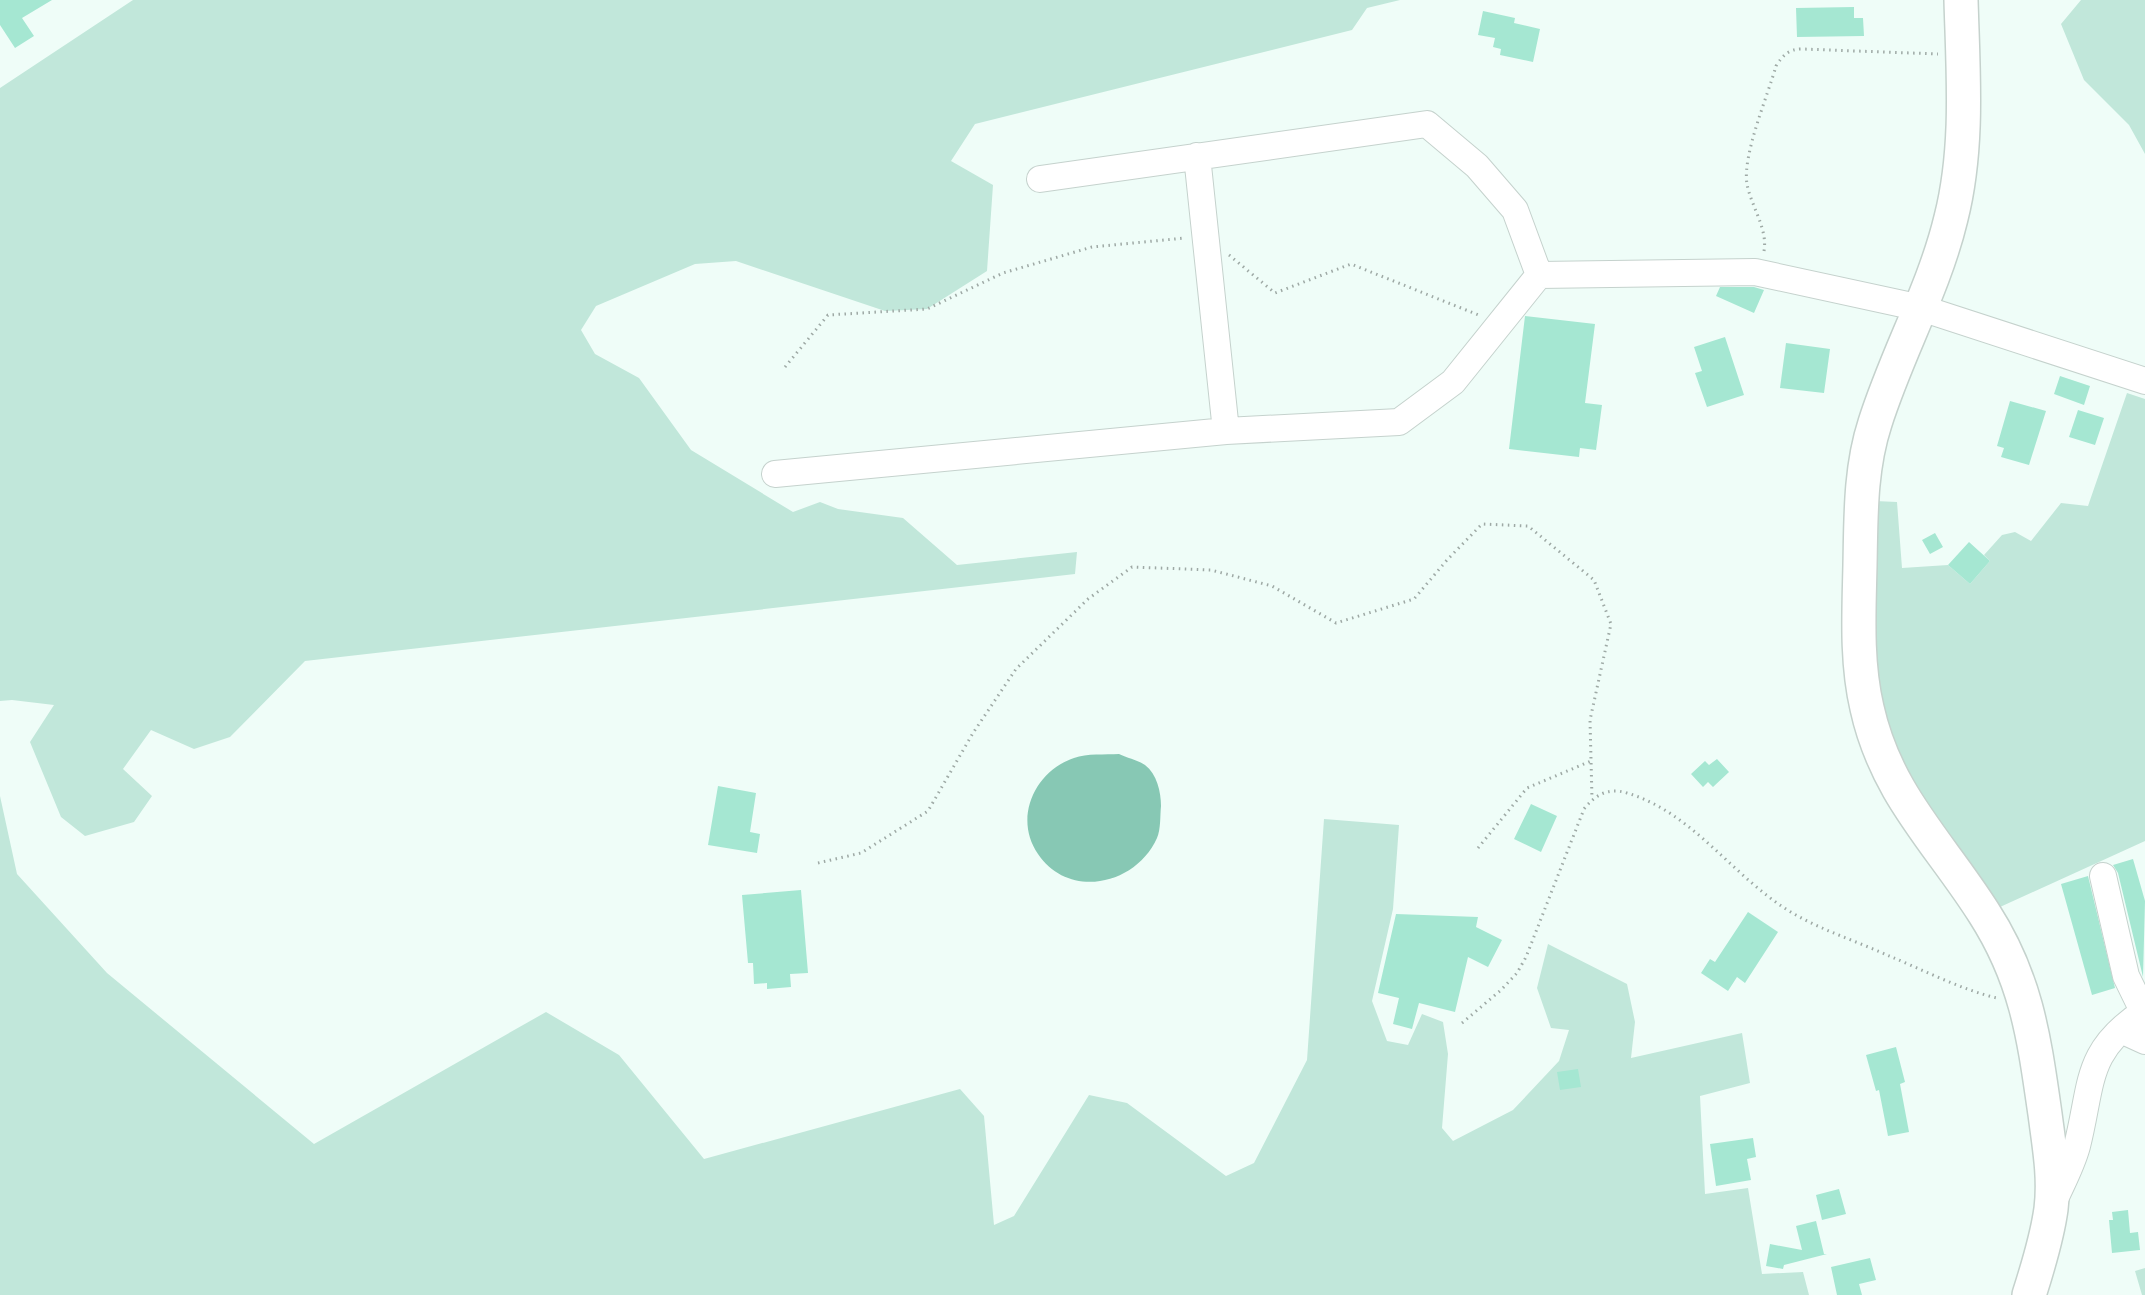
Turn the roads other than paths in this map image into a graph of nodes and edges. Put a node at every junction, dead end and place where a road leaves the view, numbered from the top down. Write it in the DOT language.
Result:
graph roads {
  1 [pos="1961,0"];
  2 [pos="1197,156"];
  3 [pos="1040,179"];
  4 [pos="1539,275"];
  5 [pos="1921,308"];
  6 [pos="2145,381"];
  7 [pos="1226,431"];
  8 [pos="775,474"];
  9 [pos="2103,876"];
  10 [pos="2144,1011"];
  11 [pos="2121,1030"];
  12 [pos="2145,1041"];
  13 [pos="2051,1209"];
  14 [pos="2029,1295"];
  1 -- 5 [label="main road"];
  2 -- 3 [label="street"];
  2 -- 4 [label="street"];
  2 -- 7 [label="street"];
  4 -- 5 [label="street"];
  4 -- 7 [label="street"];
  5 -- 6 [label="street"];
  5 -- 13 [label="main road"];
  7 -- 8 [label="street"];
  9 -- 10 [label="street"];
  10 -- 11 [label="street"];
  11 -- 12 [label="street"];
  11 -- 13 [label="street"];
  13 -- 14 [label="main road"];
}
